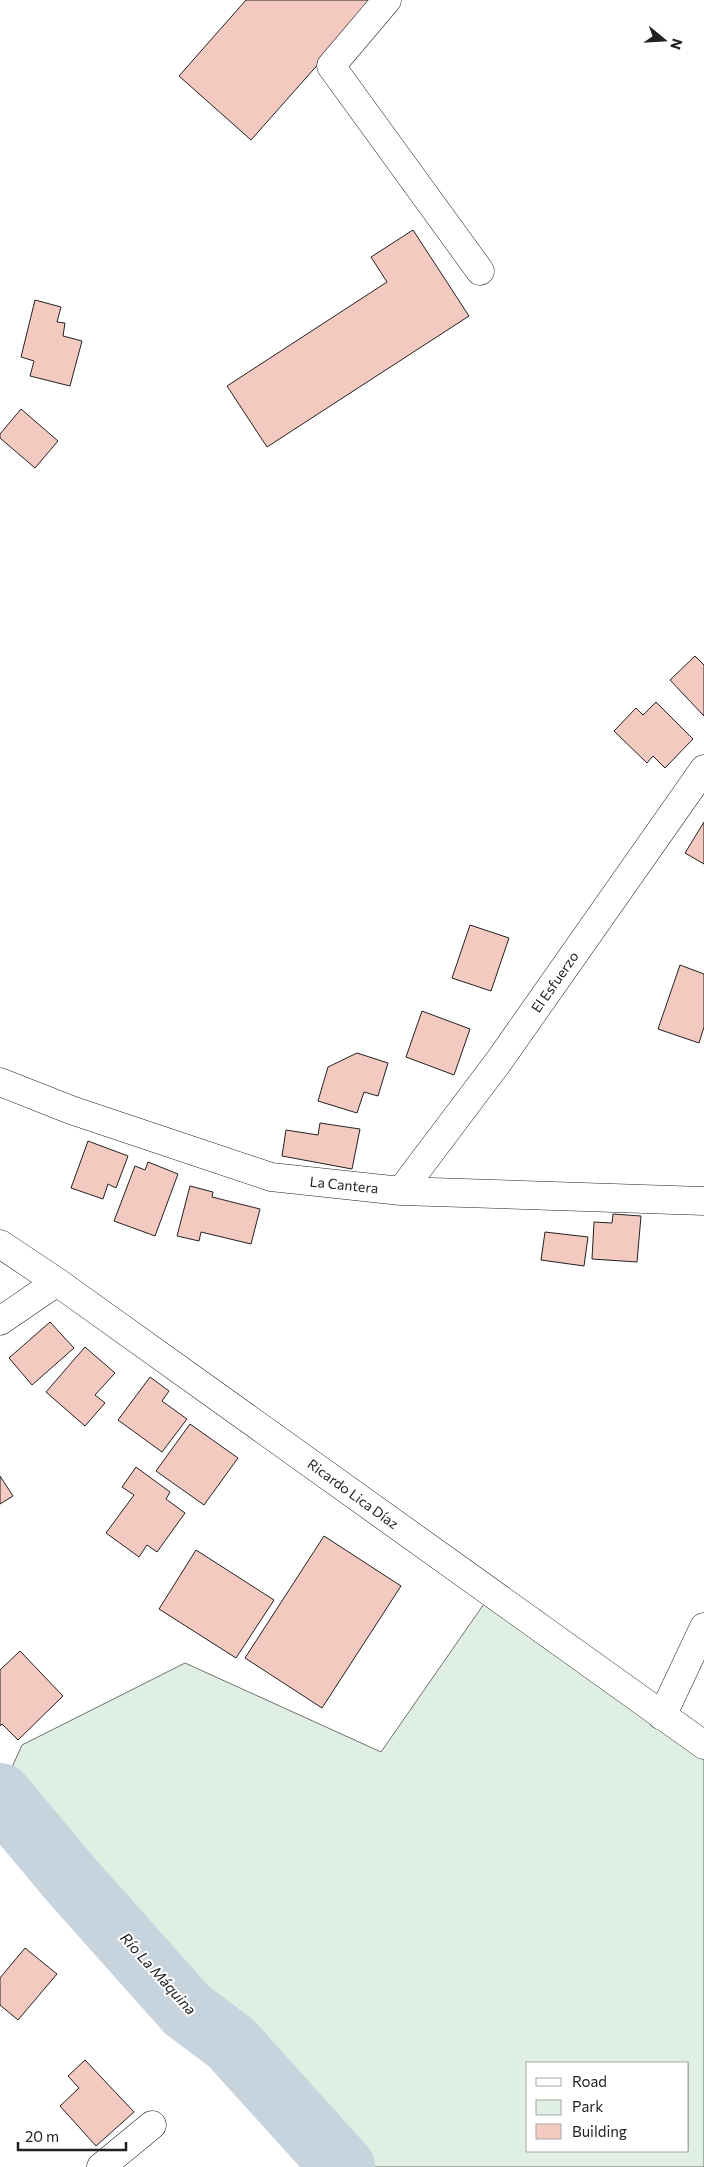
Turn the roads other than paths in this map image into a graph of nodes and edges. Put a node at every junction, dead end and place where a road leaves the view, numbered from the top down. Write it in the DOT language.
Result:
graph roads {
  1 [pos="387,0"];
  2 [pos="480,272"];
  3 [pos="704,769"];
  4 [pos="0,1082"];
  5 [pos="401,1191"];
  6 [pos="704,1201"];
  7 [pos="0,1244"];
  8 [pos="57,1282"];
  9 [pos="0,1321"];
  10 [pos="704,1627"];
  11 [pos="662,1716"];
  12 [pos="704,1746"];
  13 [pos="152,2125"];
  14 [pos="101,2167"];
  1 -- 2 [label="street"];
  3 -- 5 [label="street, El Esfuerzo"];
  4 -- 5 [label="street, La Cantera"];
  5 -- 6 [label="street, La Cantera"];
  7 -- 8 [label="street, Ricardo Lica Díaz"];
  8 -- 9 [label="street"];
  8 -- 11 [label="street, Ricardo Lica Díaz"];
  10 -- 11 [label="street"];
  11 -- 12 [label="street, Ricardo Lica Díaz"];
  13 -- 14 [label="street"];
}
